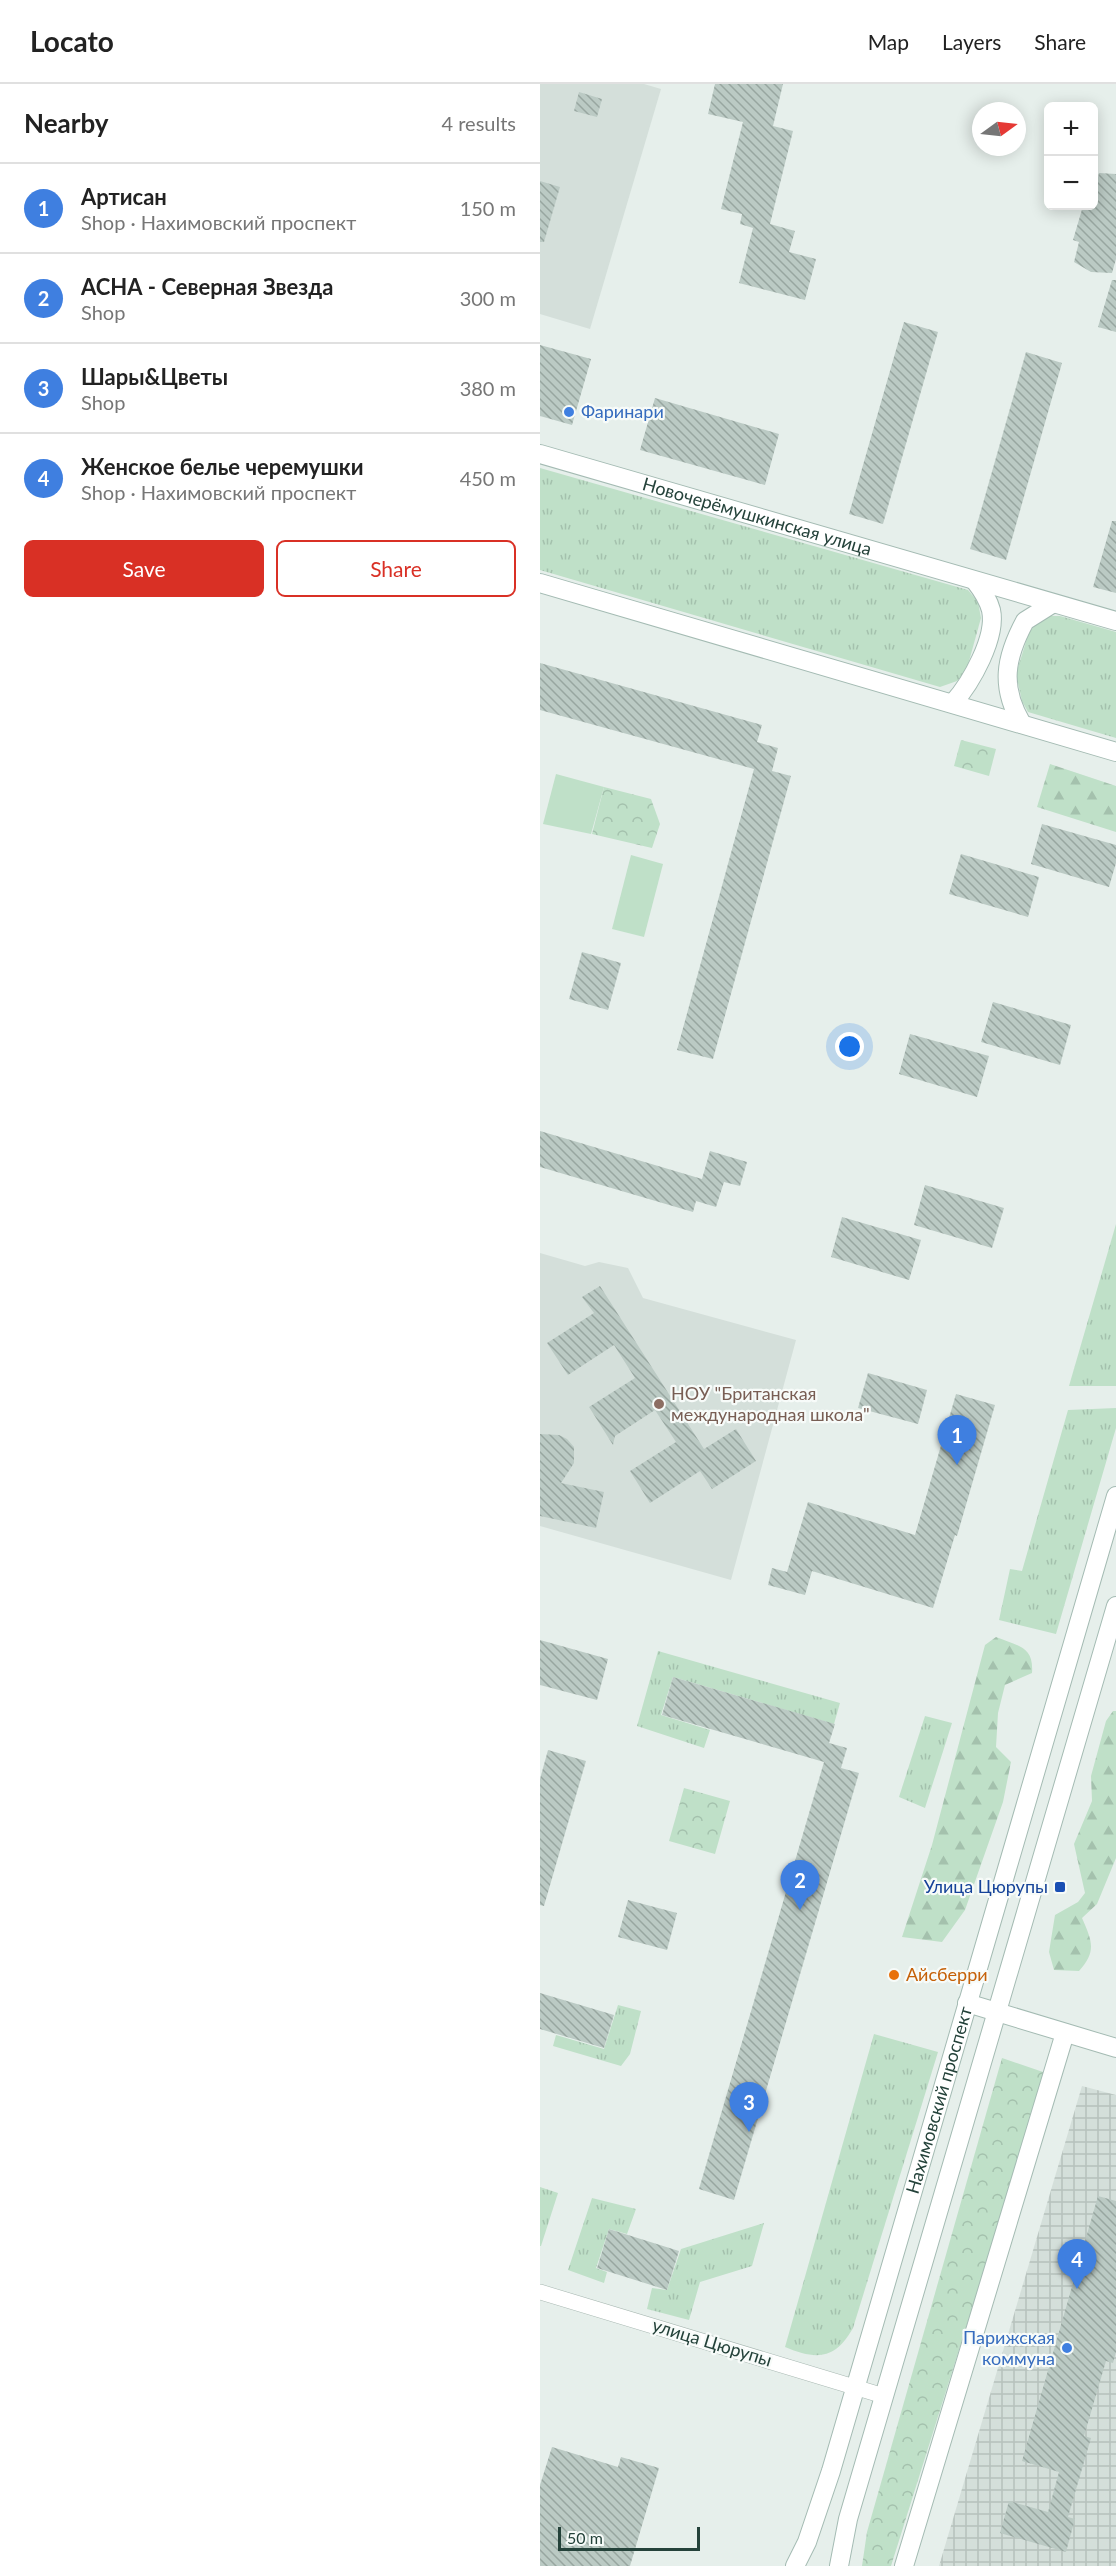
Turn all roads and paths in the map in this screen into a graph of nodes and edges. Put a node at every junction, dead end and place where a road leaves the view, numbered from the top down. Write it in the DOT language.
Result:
graph roads {
  1 [pos="540,454"];
  2 [pos="975,581"];
  3 [pos="540,584"];
  4 [pos="1052,604"];
  5 [pos="1116,621"];
  6 [pos="953,703"];
  7 [pos="1022,724"];
  8 [pos="1116,752"];
  9 [pos="1116,1496"];
  10 [pos="1116,1606"];
  11 [pos="967,2003"];
  12 [pos="996,2012"];
  13 [pos="1065,2033"];
  14 [pos="1116,2048"];
  15 [pos="540,2292"];
  16 [pos="855,2388"];
  17 [pos="884,2396"];
  18 [pos="795,2566"];
  19 [pos="839,2566"];
  20 [pos="904,2566"];
  1 -- 2 [label="street, Новочерёмушкинская улица"];
  2 -- 4 [label="street, Новочерёмушкинская улица"];
  2 -- 6 [label="street"];
  3 -- 6 [label="street"];
  4 -- 5 [label="street, Новочерёмушкинская улица"];
  4 -- 7 [label="street"];
  6 -- 7 [label="street"];
  7 -- 8 [label="street"];
  9 -- 11 [label="street, Нахимовский проспект"];
  10 -- 12 [label="street, Нахимовский проспект"];
  11 -- 12 [label="street"];
  11 -- 16 [label="street, Нахимовский проспект"];
  12 -- 13 [label="street"];
  12 -- 17 [label="street, Нахимовский проспект"];
  13 -- 14 [label="street"];
  13 -- 20 [label="street"];
  15 -- 16 [label="street, улица Цюрупы"];
  16 -- 17 [label="street, улица Цюрупы"];
  16 -- 18 [label="street, Нахимовский проспект"];
  17 -- 19 [label="street, Нахимовский проспект"];
}
